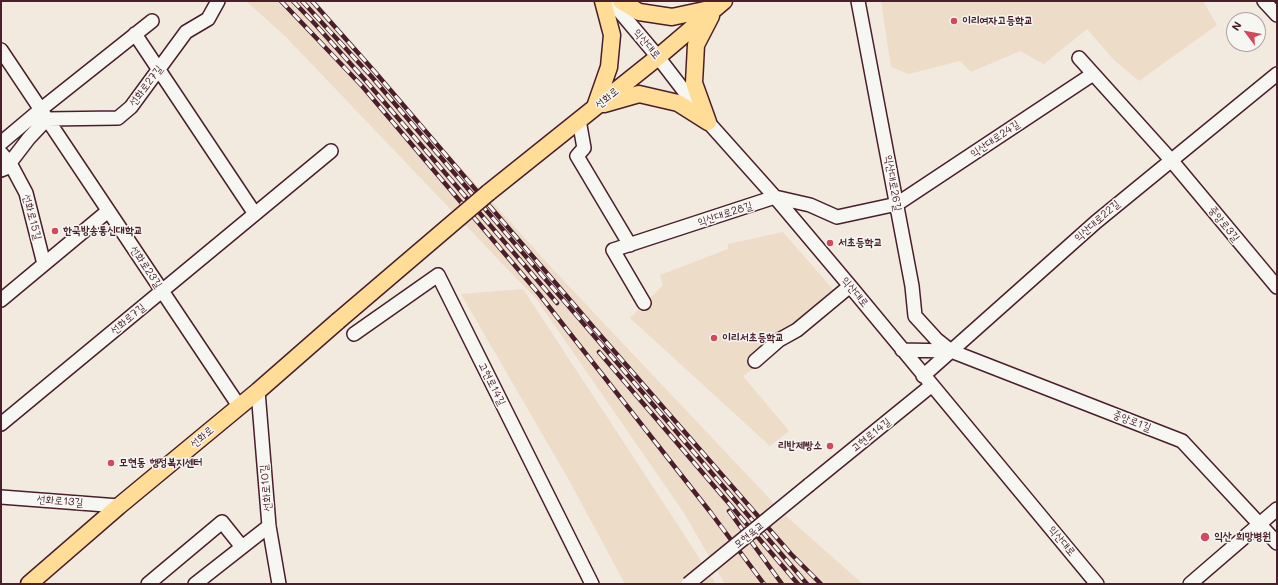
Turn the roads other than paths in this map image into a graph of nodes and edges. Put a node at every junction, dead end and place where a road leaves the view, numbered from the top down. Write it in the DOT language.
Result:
graph roads {
  1 [pos="218,1"];
  2 [pos="603,1"];
  3 [pos="611,1"];
  4 [pos="621,1"];
  5 [pos="858,1"];
  6 [pos="1264,1"];
  7 [pos="720,4"];
  8 [pos="1277,15"];
  9 [pos="152,21"];
  10 [pos="135,34"];
  11 [pos="1,50"];
  12 [pos="658,57"];
  13 [pos="1079,58"];
  14 [pos="158,70"];
  15 [pos="1093,74"];
  16 [pos="1277,74"];
  17 [pos="595,107"];
  18 [pos="44,114"];
  19 [pos="579,120"];
  20 [pos="708,122"];
  21 [pos="1,144"];
  22 [pos="331,151"];
  23 [pos="1,153"];
  24 [pos="1171,160"];
  25 [pos="5,166"];
  26 [pos="775,198"];
  27 [pos="897,204"];
  28 [pos="108,211"];
  29 [pos="255,214"];
  30 [pos="630,245"];
  31 [pos="44,264"];
  32 [pos="850,286"];
  33 [pos="1277,287"];
  34 [pos="162,290"];
  35 [pos="1,300"];
  36 [pos="644,303"];
  37 [pos="354,334"];
  38 [pos="902,350"];
  39 [pos="951,351"];
  40 [pos="755,361"];
  41 [pos="928,380"];
  42 [pos="258,391"];
  43 [pos="239,406"];
  44 [pos="1,424"];
  45 [pos="809,485"];
  46 [pos="1,497"];
  47 [pos="119,506"];
  48 [pos="1277,509"];
  49 [pos="1260,524"];
  50 [pos="269,526"];
  51 [pos="1277,543"];
  52 [pos="242,546"];
  53 [pos="32,583"];
  54 [pos="148,584"];
  55 [pos="195,584"];
  56 [pos="279,584"];
  57 [pos="592,584"];
  58 [pos="688,584"];
  59 [pos="1097,584"];
  60 [pos="1190,584"];
  1 -- 14 [label="street, 선화로27길"];
  2 -- 17 [label="main road"];
  3 -- 12 [label="street, 익산대로"];
  4 -- 7 [label="main road"];
  5 -- 27 [label="street, 익산대로26길"];
  6 -- 8 [label="street"];
  7 -- 12 [label="main road, 선화로"];
  7 -- 20 [label="main road"];
  9 -- 10 [label="street"];
  10 -- 14 [label="street"];
  10 -- 18 [label="street"];
  11 -- 18 [label="street, 선화로23길"];
  12 -- 17 [label="main road, 선화로"];
  12 -- 20 [label="street, 익산대로"];
  13 -- 15 [label="street"];
  14 -- 18 [label="street, 선화로27길"];
  14 -- 29 [label="street"];
  15 -- 24 [label="street"];
  15 -- 27 [label="street, 익산대로24길"];
  16 -- 24 [label="street, 익산대로22길"];
  17 -- 19 [label="main road, 선화로"];
  17 -- 20 [label="main road"];
  18 -- 21 [label="street"];
  18 -- 25 [label="street"];
  18 -- 28 [label="street, 선화로23길"];
  19 -- 30 [label="street"];
  19 -- 42 [label="main road, 선화로, bridge"];
  20 -- 26 [label="street, 익산대로"];
  22 -- 29 [label="street, 선화로7길"];
  23 -- 25 [label="street, 선화로15길"];
  24 -- 33 [label="street, 중앙로3길"];
  24 -- 39 [label="street, 익산대로22길"];
  25 -- 31 [label="street, 선화로15길"];
  26 -- 27 [label="street, 익산대로28길"];
  26 -- 30 [label="street, 익산대로28길"];
  26 -- 32 [label="street, 익산대로"];
  27 -- 39 [label="street, 익산대로26길"];
  28 -- 31 [label="street"];
  28 -- 34 [label="street, 선화로23길"];
  29 -- 34 [label="street, 선화로7길"];
  30 -- 36 [label="street, 익산대로28길"];
  31 -- 35 [label="street"];
  32 -- 38 [label="street, 익산대로"];
  32 -- 40 [label="street"];
  34 -- 43 [label="street, 선화로23길"];
  34 -- 44 [label="street, 선화로7길"];
  37 -- 57 [label="street, 고현로14길"];
  38 -- 39 [label="street"];
  38 -- 41 [label="street, 익산대로"];
  39 -- 41 [label="street, 익산대로22길"];
  39 -- 49 [label="street, 중앙로1길"];
  41 -- 45 [label="street, 고현로14길"];
  41 -- 59 [label="street, 익산대로"];
  42 -- 43 [label="main road, 선화로"];
  42 -- 50 [label="street, 선화로10길"];
  43 -- 47 [label="main road, 선화로"];
  45 -- 58 [label="street, 모현육교, bridge"];
  46 -- 47 [label="street, 선화로13길"];
  47 -- 53 [label="main road, 선화로"];
  48 -- 49 [label="street"];
  49 -- 51 [label="street, 중앙로1길"];
  49 -- 60 [label="street"];
  50 -- 52 [label="street"];
  50 -- 56 [label="street, 선화로10길"];
  52 -- 54 [label="street"];
  52 -- 55 [label="street"];
}
